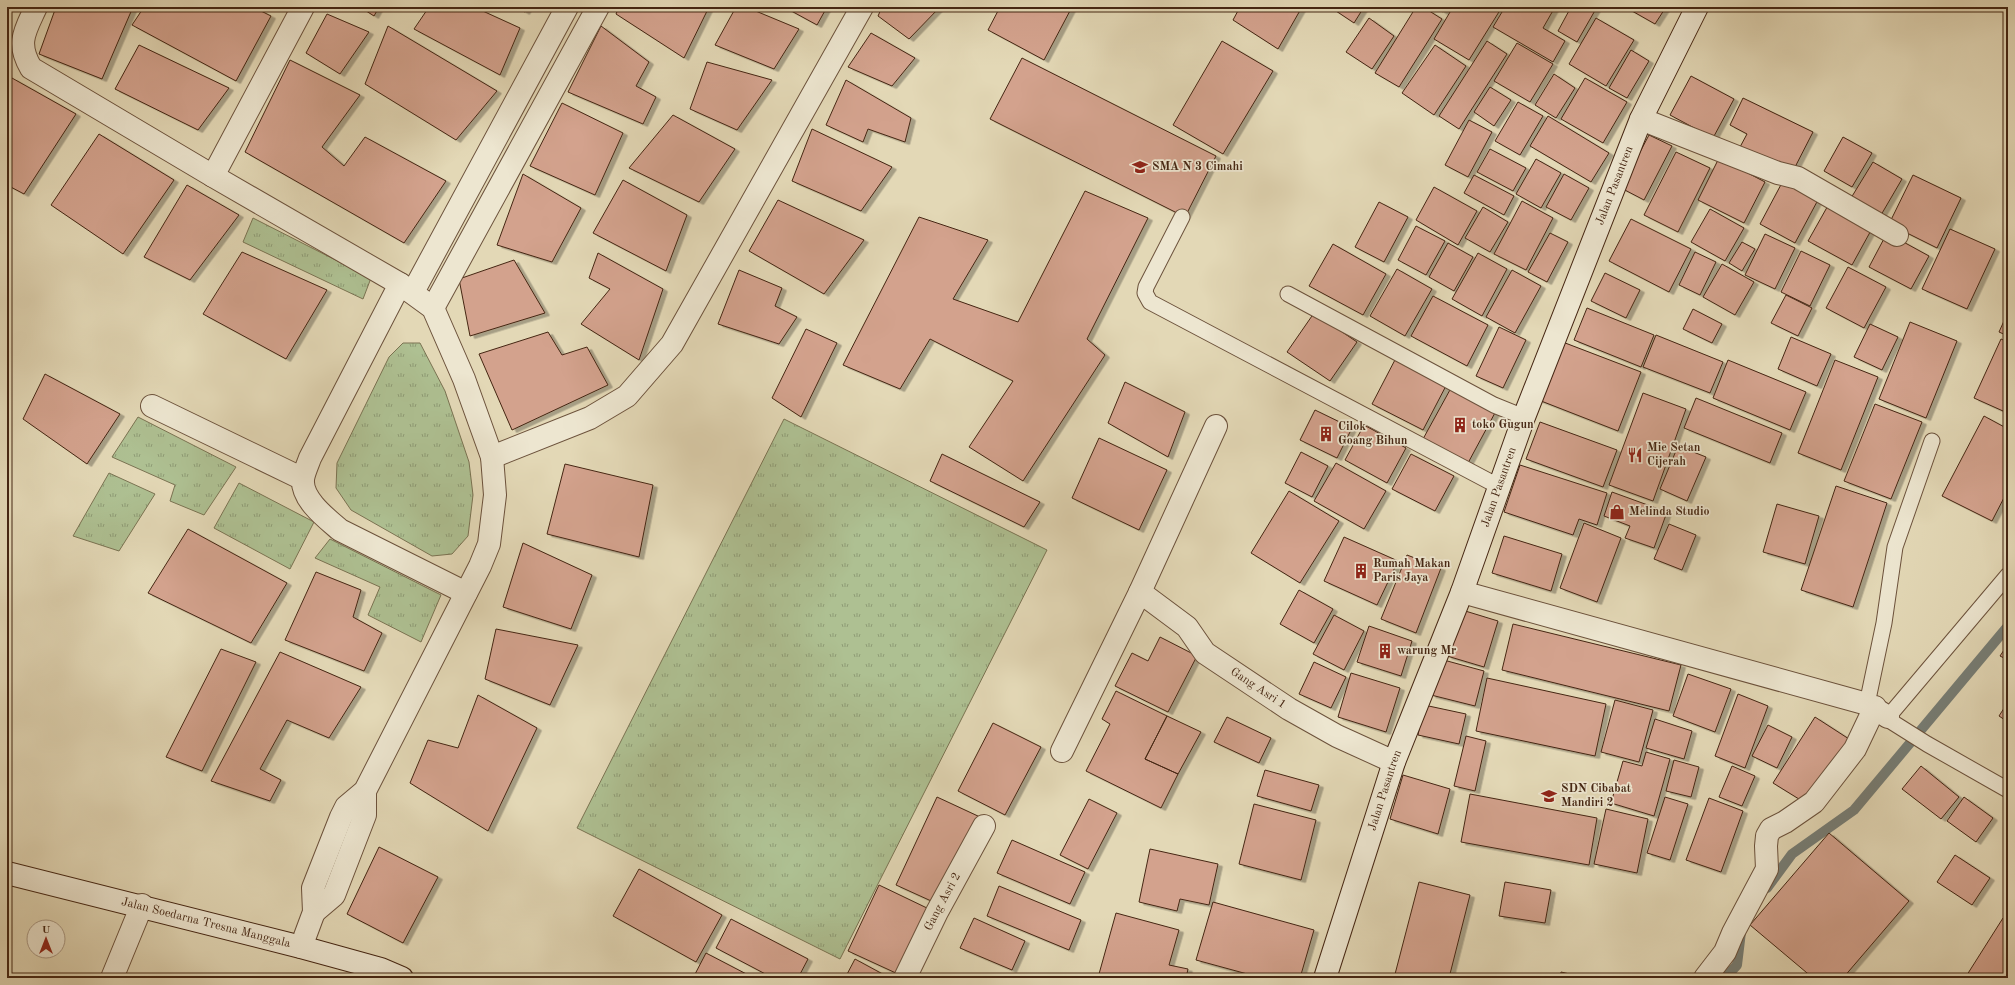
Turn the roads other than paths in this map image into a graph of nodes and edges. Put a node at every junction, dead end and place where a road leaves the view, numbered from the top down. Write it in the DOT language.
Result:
graph roads {
  1 [pos="36,7"];
  2 [pos="303,7"];
  3 [pos="567,7"];
  4 [pos="598,7"];
  5 [pos="862,7"];
  6 [pos="1697,7"];
  7 [pos="1641,119"];
  8 [pos="213,176"];
  9 [pos="1182,217"];
  10 [pos="1897,235"];
  11 [pos="407,288"];
  12 [pos="1288,294"];
  13 [pos="433,308"];
  14 [pos="152,406"];
  15 [pos="1524,417"];
  16 [pos="1216,426"];
  17 [pos="1932,440"];
  18 [pos="492,457"];
  19 [pos="303,479"];
  20 [pos="1498,486"];
  21 [pos="2008,575"];
  22 [pos="1140,592"];
  23 [pos="1462,592"];
  24 [pos="466,593"];
  25 [pos="1880,712"];
  26 [pos="1062,751"];
  27 [pos="1394,762"];
  28 [pos="2008,790"];
  29 [pos="365,791"];
  30 [pos="984,826"];
  31 [pos="333,837"];
  32 [pos="353,845"];
  33 [pos="7,873"];
  34 [pos="142,905"];
  35 [pos="314,912"];
  36 [pos="301,947"];
  37 [pos="112,978"];
  38 [pos="402,978"];
  39 [pos="905,978"];
  40 [pos="1325,978"];
  41 [pos="1705,978"];
  1 -- 8 [label="street"];
  2 -- 8 [label="street"];
  3 -- 11 [label="street"];
  4 -- 13 [label="street"];
  5 -- 18 [label="street"];
  6 -- 7 [label="street, Jalan Pasantren"];
  7 -- 10 [label="street"];
  7 -- 15 [label="street, Jalan Pasantren"];
  8 -- 11 [label="street"];
  9 -- 20 [label="lane"];
  11 -- 13 [label="street"];
  11 -- 19 [label="street"];
  12 -- 15 [label="lane"];
  13 -- 18 [label="street"];
  14 -- 19 [label="street"];
  15 -- 20 [label="street, Jalan Pasantren"];
  16 -- 22 [label="street"];
  17 -- 25 [label="lane"];
  18 -- 24 [label="street"];
  19 -- 24 [label="street"];
  20 -- 23 [label="street, Jalan Pasantren"];
  21 -- 25 [label="lane"];
  22 -- 26 [label="street"];
  22 -- 27 [label="street, Gang Asri 1"];
  23 -- 25 [label="street"];
  23 -- 27 [label="street, Jalan Pasantren"];
  24 -- 29 [label="street"];
  25 -- 28 [label="lane"];
  25 -- 41 [label="street"];
  27 -- 40 [label="street, Jalan Pasantren"];
  29 -- 31 [label="street"];
  29 -- 32 [label="street"];
  30 -- 39 [label="street, Gang Asri 2"];
  31 -- 32 [label="street"];
  31 -- 35 [label="street"];
  32 -- 35 [label="street"];
  33 -- 34 [label="street, Jalan Soedarna Tresna Manggala"];
  34 -- 36 [label="street, Jalan Soedarna Tresna Manggala"];
  34 -- 37 [label="street"];
  35 -- 36 [label="street"];
  36 -- 38 [label="street, Jalan Soedarna Tresna Manggala"];
}
